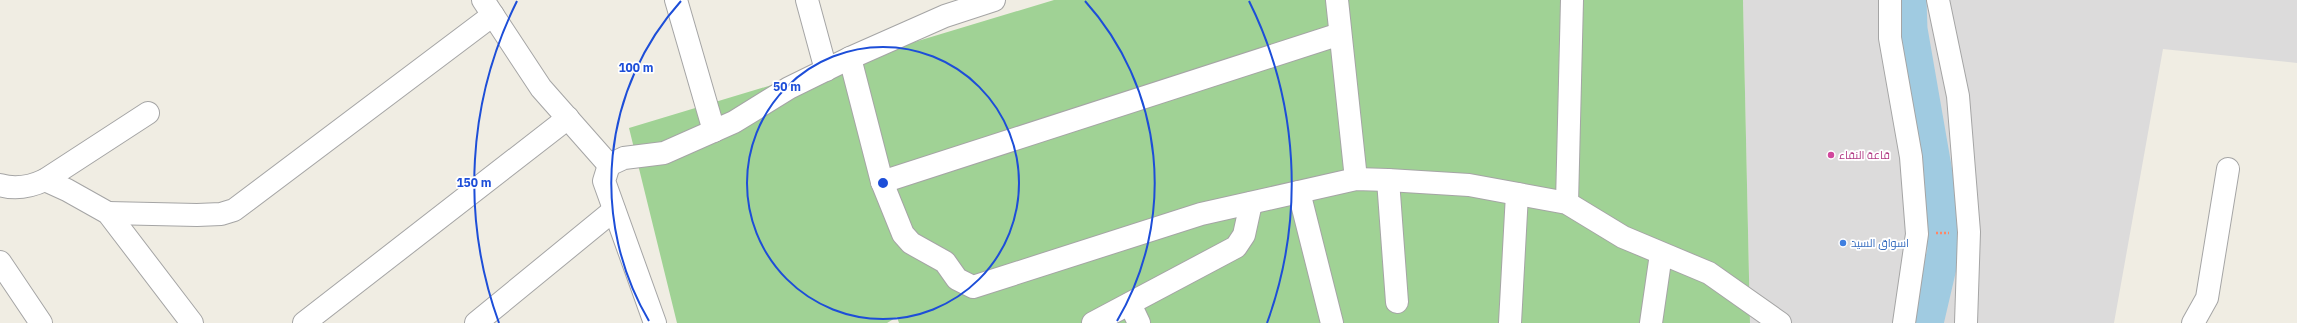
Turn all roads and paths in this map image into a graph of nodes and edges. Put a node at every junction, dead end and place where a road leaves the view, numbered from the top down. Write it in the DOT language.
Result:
graph roads {
  1 [pos="676,0"];
  2 [pos="807,0"];
  3 [pos="994,0"];
  4 [pos="1337,0"];
  5 [pos="1572,0"];
  6 [pos="1890,0"];
  7 [pos="1945,0"];
  8 [pos="488,8"];
  9 [pos="943,8"];
  10 [pos="1340,34"];
  11 [pos="850,58"];
  12 [pos="826,70"];
  13 [pos="148,113"];
  14 [pos="568,118"];
  15 [pos="714,131"];
  16 [pos="609,165"];
  17 [pos="2228,169"];
  18 [pos="1356,179"];
  19 [pos="46,180"];
  20 [pos="1388,180"];
  21 [pos="882,182"];
  22 [pos="0,185"];
  23 [pos="1299,192"];
  24 [pos="1517,194"];
  25 [pos="1251,203"];
  26 [pos="1567,203"];
  27 [pos="614,210"];
  28 [pos="108,213"];
  29 [pos="1969,232"];
  30 [pos="1917,234"];
  31 [pos="1662,254"];
  32 [pos="0,262"];
  33 [pos="1397,302"];
  34 [pos="1134,314"];
  35 [pos="41,323"];
  36 [pos="192,323"];
  37 [pos="304,323"];
  38 [pos="476,323"];
  39 [pos="655,323"];
  40 [pos="1093,323"];
  41 [pos="1332,323"];
  42 [pos="1510,323"];
  43 [pos="1651,323"];
  44 [pos="1780,323"];
  45 [pos="1904,323"];
  46 [pos="1966,323"];
  47 [pos="2193,323"];
  1 -- 15 [label="street"];
  2 -- 12 [label="street"];
  3 -- 9 [label="street"];
  4 -- 10 [label="street"];
  5 -- 26 [label="street"];
  6 -- 30 [label="street"];
  7 -- 29 [label="street"];
  8 -- 14 [label="street"];
  8 -- 28 [label="street"];
  9 -- 11 [label="street"];
  10 -- 18 [label="street"];
  10 -- 21 [label="street"];
  11 -- 12 [label="street"];
  11 -- 21 [label="street"];
  12 -- 15 [label="street"];
  13 -- 19 [label="street"];
  14 -- 16 [label="street"];
  14 -- 37 [label="street"];
  15 -- 16 [label="street"];
  16 -- 27 [label="street"];
  17 -- 47 [label="street"];
  18 -- 20 [label="street"];
  18 -- 23 [label="street"];
  19 -- 22 [label="street"];
  19 -- 28 [label="street"];
  20 -- 24 [label="street"];
  20 -- 33 [label="street"];
  21 -- 25 [label="street"];
  23 -- 25 [label="street"];
  23 -- 41 [label="street"];
  24 -- 26 [label="street"];
  24 -- 42 [label="street"];
  25 -- 34 [label="street"];
  26 -- 31 [label="street"];
  27 -- 38 [label="street"];
  27 -- 39 [label="street"];
  28 -- 36 [label="street"];
  29 -- 30 [label="path"];
  29 -- 46 [label="street"];
  30 -- 45 [label="street"];
  31 -- 43 [label="street"];
  31 -- 44 [label="street"];
  32 -- 35 [label="street"];
  34 -- 40 [label="street"];
}
